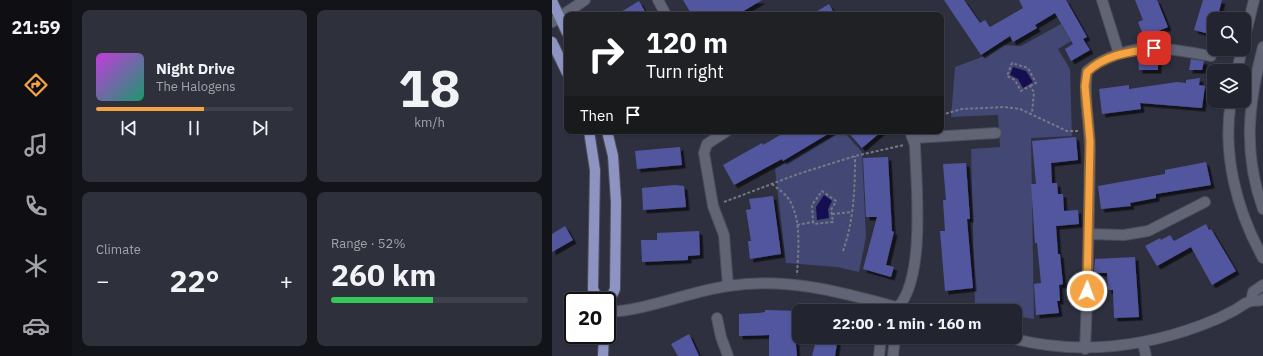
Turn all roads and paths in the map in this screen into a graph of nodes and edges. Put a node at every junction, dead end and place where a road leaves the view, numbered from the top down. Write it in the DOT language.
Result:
graph roads {
  1 [pos="585,0"];
  2 [pos="658,0"];
  3 [pos="1102,0"];
  4 [pos="1254,0"];
  5 [pos="552,2"];
  6 [pos="566,12"];
  7 [pos="664,12"];
  8 [pos="1251,12"];
  9 [pos="564,13"];
  10 [pos="555,19"];
  11 [pos="564,30"];
  12 [pos="552,42"];
  13 [pos="1263,47"];
  14 [pos="1119,54"];
  15 [pos="1207,55"];
  16 [pos="564,68"];
  17 [pos="1030,86"];
  18 [pos="1230,108"];
  19 [pos="1032,113"];
  20 [pos="944,114"];
  21 [pos="1089,130"];
  22 [pos="996,133"];
  23 [pos="589,134"];
  24 [pos="608,134"];
  25 [pos="722,134"];
  26 [pos="913,138"];
  27 [pos="855,156"];
  28 [pos="772,184"];
  29 [pos="1205,202"];
  30 [pos="713,206"];
  31 [pos="1263,209"];
  32 [pos="852,212"];
  33 [pos="832,214"];
  34 [pos="814,222"];
  35 [pos="796,224"];
  36 [pos="1089,234"];
  37 [pos="1260,247"];
  38 [pos="843,251"];
  39 [pos="1263,258"];
  40 [pos="796,284"];
  41 [pos="1263,285"];
  42 [pos="728,286"];
  43 [pos="594,292"];
  44 [pos="614,292"];
  45 [pos="1263,300"];
  46 [pos="1251,301"];
  47 [pos="878,304"];
  48 [pos="900,304"];
  49 [pos="616,311"];
  50 [pos="717,318"];
  51 [pos="1022,341"];
  52 [pos="1143,343"];
  53 [pos="604,344"];
  54 [pos="881,344"];
  55 [pos="894,344"];
  56 [pos="1085,349"];
  57 [pos="892,355"];
  58 [pos="603,356"];
  59 [pos="728,356"];
  60 [pos="879,356"];
  61 [pos="1146,356"];
  1 -- 6 [label="street"];
  2 -- 7 [label="street"];
  3 -- 14 [label="street"];
  4 -- 8 [label="street"];
  5 -- 10 [label="main road"];
  9 -- 10 [label="street"];
  10 -- 11 [label="main road"];
  12 -- 16 [label="main road"];
  13 -- 31 [label="street"];
  14 -- 15 [label="street"];
  14 -- 21 [label="street"];
  17 -- 17 [label="path"];
  17 -- 19 [label="path"];
  18 -- 37 [label="street"];
  19 -- 20 [label="path"];
  19 -- 21 [label="path"];
  21 -- 36 [label="street"];
  22 -- 26 [label="street"];
  23 -- 43 [label="main road"];
  24 -- 44 [label="main road"];
  25 -- 30 [label="street"];
  26 -- 27 [label="path"];
  26 -- 48 [label="street"];
  27 -- 28 [label="path"];
  27 -- 32 [label="path"];
  28 -- 30 [label="path"];
  28 -- 35 [label="path"];
  29 -- 36 [label="street"];
  30 -- 42 [label="street"];
  32 -- 33 [label="path"];
  32 -- 38 [label="path"];
  33 -- 34 [label="path"];
  33 -- 34 [label="path"];
  34 -- 35 [label="path"];
  35 -- 40 [label="path"];
  36 -- 56 [label="street"];
  37 -- 39 [label="street"];
  40 -- 42 [label="street"];
  40 -- 47 [label="street"];
  41 -- 46 [label="street"];
  42 -- 49 [label="street"];
  45 -- 46 [label="street"];
  46 -- 52 [label="street"];
  50 -- 59 [label="street"];
  51 -- 56 [label="street"];
  52 -- 56 [label="street"];
  52 -- 61 [label="street"];
  53 -- 58 [label="main road"];
  54 -- 60 [label="street"];
  55 -- 57 [label="street"];
}
